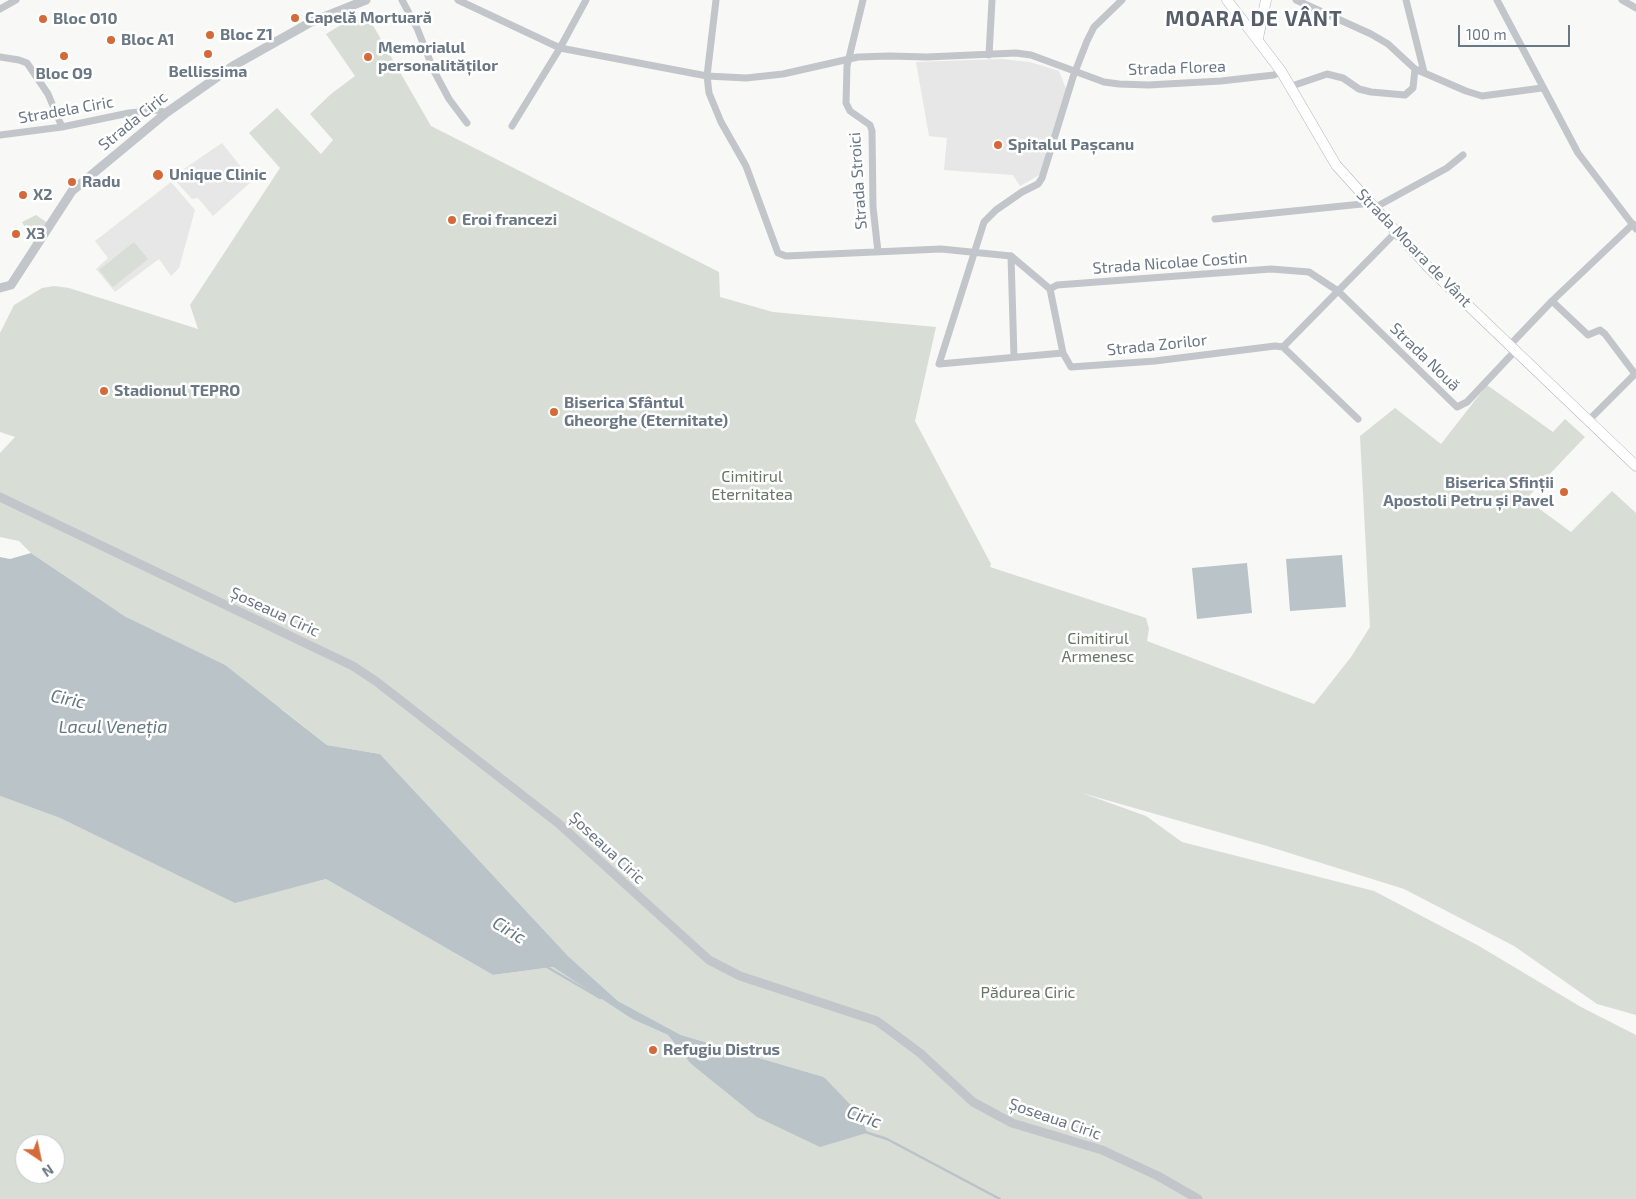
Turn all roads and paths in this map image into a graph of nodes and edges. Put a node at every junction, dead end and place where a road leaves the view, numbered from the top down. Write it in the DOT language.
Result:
graph roads {
  1 [pos="16,0"];
  2 [pos="366,0"];
  3 [pos="402,0"];
  4 [pos="458,0"];
  5 [pos="586,0"];
  6 [pos="716,0"];
  7 [pos="862,0"];
  8 [pos="992,0"];
  9 [pos="1122,0"];
  10 [pos="1228,0"];
  11 [pos="1266,0"];
  12 [pos="1296,0"];
  13 [pos="1406,0"];
  14 [pos="1498,0"];
  15 [pos="1622,0"];
  16 [pos="1636,8"];
  17 [pos="0,9"];
  18 [pos="1258,38"];
  19 [pos="560,48"];
  20 [pos="989,55"];
  21 [pos="0,57"];
  22 [pos="849,60"];
  23 [pos="1415,69"];
  24 [pos="1281,71"];
  25 [pos="1075,72"];
  26 [pos="1424,72"];
  27 [pos="707,76"];
  28 [pos="1289,87"];
  29 [pos="1542,88"];
  30 [pos="166,112"];
  31 [pos="467,123"];
  32 [pos="62,126"];
  33 [pos="512,126"];
  34 [pos="0,135"];
  35 [pos="1463,155"];
  36 [pos="1371,204"];
  37 [pos="1215,219"];
  38 [pos="1635,226"];
  39 [pos="1396,232"];
  40 [pos="975,251"];
  41 [pos="878,252"];
  42 [pos="1011,256"];
  43 [pos="0,288"];
  44 [pos="1050,289"];
  45 [pos="1338,291"];
  46 [pos="1552,301"];
  47 [pos="1283,348"];
  48 [pos="1512,349"];
  49 [pos="1063,353"];
  50 [pos="1014,357"];
  51 [pos="1636,373"];
  52 [pos="1358,419"];
  53 [pos="1588,421"];
  54 [pos="1636,466"];
  55 [pos="0,497"];
  56 [pos="1198,1199"];
  1 -- 17 [label="street"];
  2 -- 30 [label="street, Strada Ciric"];
  3 -- 31 [label="street"];
  4 -- 19 [label="street, Strada Florea"];
  5 -- 19 [label="street"];
  6 -- 27 [label="street"];
  7 -- 22 [label="street, Strada Stroici"];
  8 -- 20 [label="street"];
  9 -- 25 [label="street"];
  10 -- 18 [label="main road, Strada Moara de Vânt"];
  11 -- 18 [label="main road"];
  12 -- 23 [label="street"];
  13 -- 26 [label="street"];
  14 -- 29 [label="street"];
  15 -- 16 [label="street"];
  18 -- 24 [label="main road, Strada Moara de Vânt"];
  19 -- 27 [label="street, Strada Florea"];
  19 -- 33 [label="street"];
  20 -- 22 [label="street, Strada Florea"];
  20 -- 25 [label="street, Strada Florea"];
  21 -- 32 [label="street"];
  22 -- 27 [label="street, Strada Florea"];
  22 -- 41 [label="street, Strada Stroici"];
  23 -- 26 [label="street"];
  23 -- 28 [label="street"];
  24 -- 25 [label="street, Strada Florea"];
  24 -- 28 [label="main road, Strada Moara de Vânt"];
  25 -- 40 [label="street"];
  26 -- 29 [label="street"];
  27 -- 41 [label="street"];
  28 -- 36 [label="main road, Strada Moara de Vânt"];
  29 -- 38 [label="street"];
  30 -- 32 [label="street, Stradela Ciric"];
  30 -- 43 [label="street, Strada Ciric"];
  32 -- 34 [label="street, Stradela Ciric"];
  35 -- 36 [label="street"];
  36 -- 37 [label="street"];
  36 -- 39 [label="main road, Strada Moara de Vânt"];
  38 -- 46 [label="street"];
  39 -- 45 [label="street"];
  39 -- 48 [label="main road, Strada Moara de Vânt"];
  40 -- 41 [label="street"];
  40 -- 42 [label="street"];
  40 -- 50 [label="street"];
  42 -- 44 [label="street"];
  42 -- 50 [label="street"];
  44 -- 45 [label="street, Strada Nicolae Costin"];
  44 -- 49 [label="street"];
  45 -- 47 [label="street"];
  45 -- 48 [label="street, Strada Nouă"];
  46 -- 48 [label="street"];
  46 -- 51 [label="street"];
  47 -- 49 [label="street, Strada Zorilor"];
  47 -- 52 [label="street"];
  48 -- 53 [label="main road, Strada Moara de Vânt"];
  49 -- 50 [label="street"];
  51 -- 53 [label="street"];
  53 -- 54 [label="main road, Strada Moara de Vânt"];
  55 -- 56 [label="street, Șoseaua Ciric"];
}
